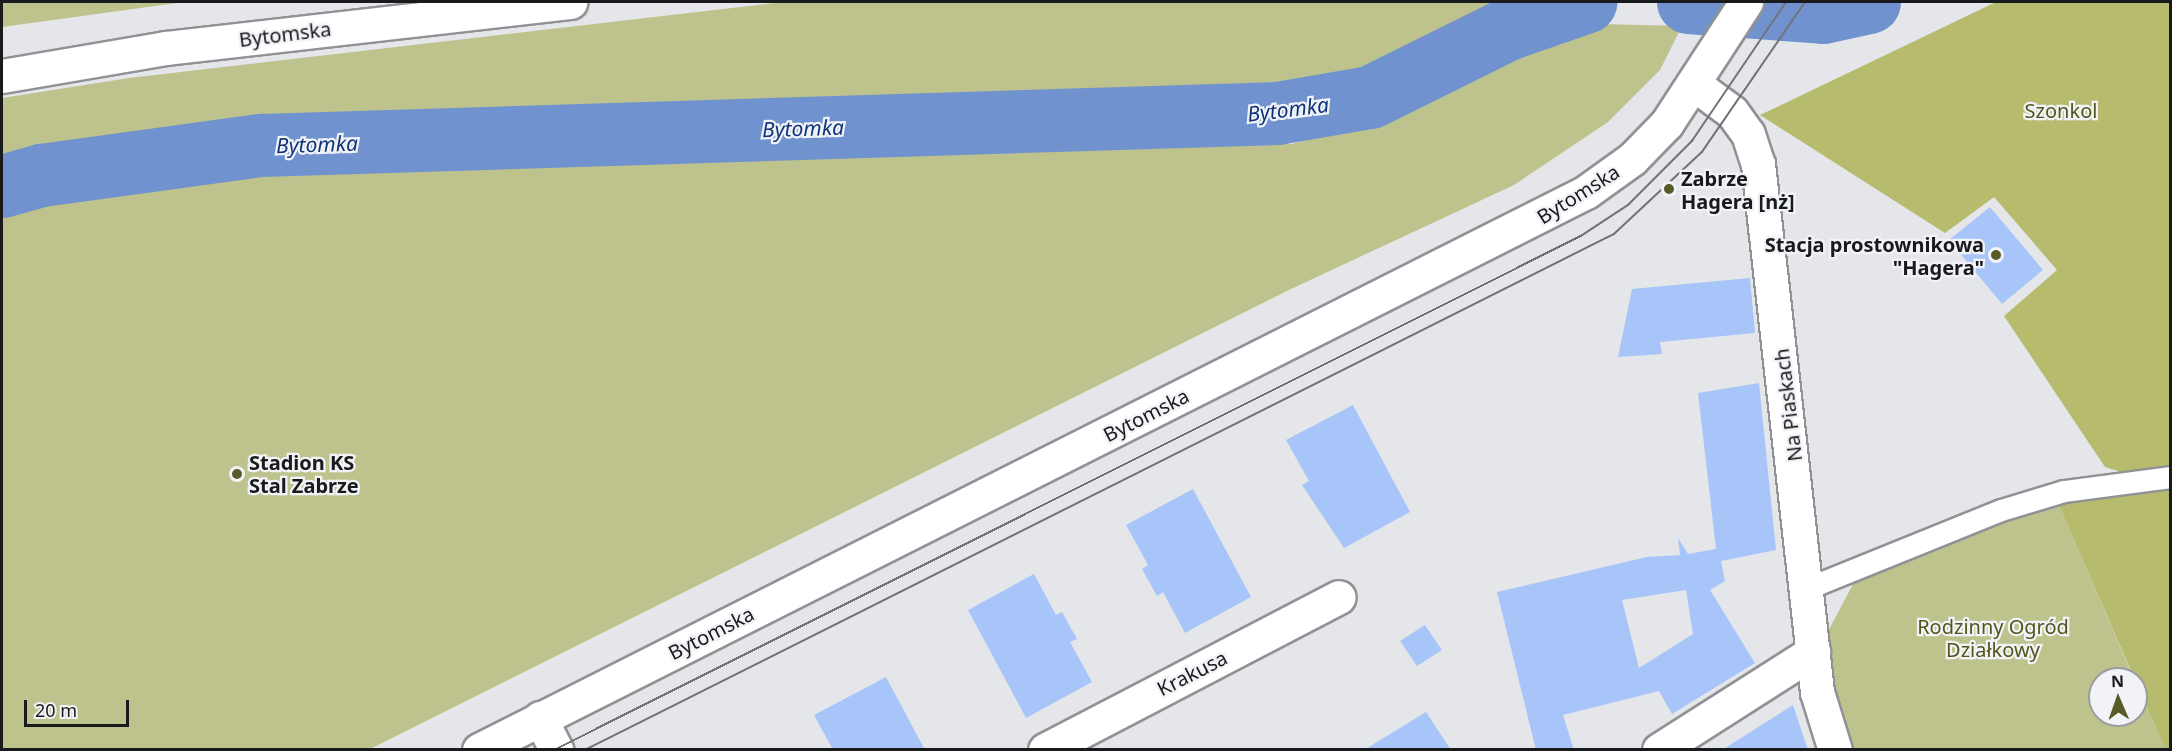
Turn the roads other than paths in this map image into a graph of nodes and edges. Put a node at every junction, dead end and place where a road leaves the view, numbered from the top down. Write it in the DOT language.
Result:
graph roads {
  1 [pos="570,2"];
  2 [pos="1746,2"];
  3 [pos="1701,73"];
  4 [pos="2,76"];
  5 [pos="2170,477"];
  6 [pos="1808,588"];
  7 [pos="1339,597"];
  8 [pos="1813,652"];
  9 [pos="540,718"];
  10 [pos="479,750"];
  11 [pos="556,750"];
  12 [pos="1045,750"];
  13 [pos="1659,750"];
  14 [pos="1835,750"];
  1 -- 4 [label="street, Bytomska"];
  2 -- 3 [label="street, Bytomska"];
  3 -- 6 [label="street, Na Piaskach"];
  3 -- 9 [label="street, Bytomska"];
  5 -- 6 [label="lane"];
  6 -- 8 [label="street, Na Piaskach"];
  7 -- 12 [label="street, Krakusa"];
  8 -- 13 [label="street"];
  8 -- 14 [label="street, Na Piaskach"];
  9 -- 10 [label="street, Bytomska"];
  9 -- 11 [label="street"];
}
